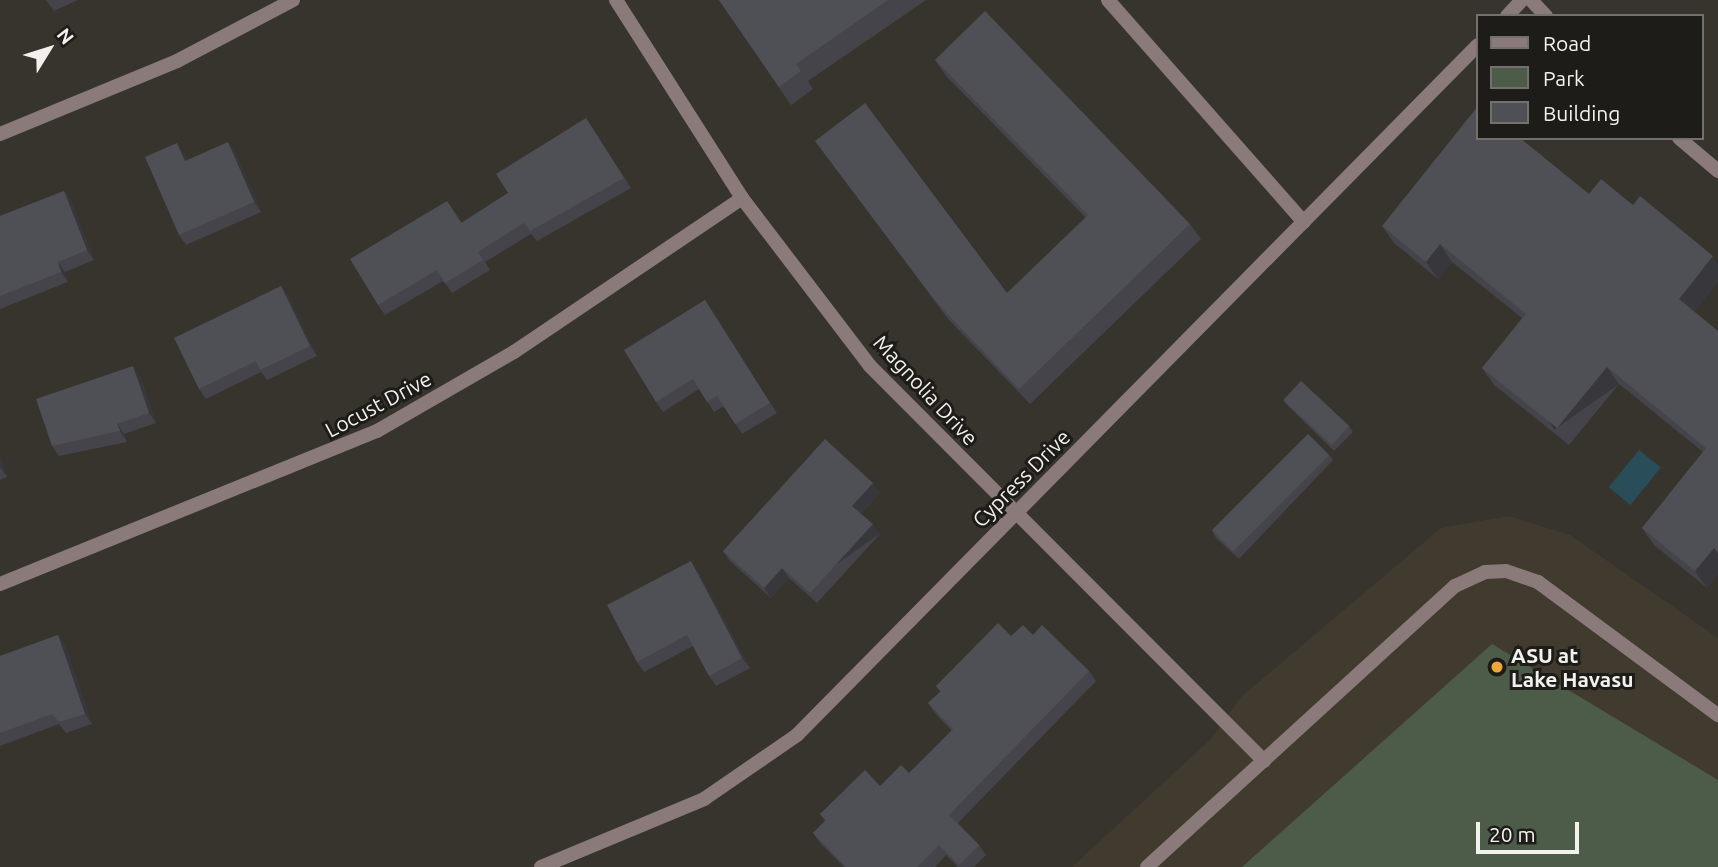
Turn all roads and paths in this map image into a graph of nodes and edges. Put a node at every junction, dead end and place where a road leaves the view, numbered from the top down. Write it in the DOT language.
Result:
graph roads {
  1 [pos="293,0"];
  2 [pos="616,0"];
  3 [pos="1108,0"];
  4 [pos="1522,0"];
  5 [pos="1531,0"];
  6 [pos="1509,14"];
  7 [pos="1544,14"];
  8 [pos="1476,47"];
  9 [pos="0,134"];
  10 [pos="1681,140"];
  11 [pos="1718,171"];
  12 [pos="742,198"];
  13 [pos="1304,222"];
  14 [pos="1018,511"];
  15 [pos="0,584"];
  16 [pos="1718,715"];
  17 [pos="1264,761"];
  18 [pos="541,867"];
  19 [pos="1147,867"];
  1 -- 9 [label="street"];
  2 -- 12 [label="street, Magnolia Drive"];
  3 -- 13 [label="street"];
  4 -- 6 [label="street"];
  5 -- 7 [label="street"];
  8 -- 13 [label="street, Cypress Drive"];
  10 -- 11 [label="street"];
  12 -- 14 [label="street, Magnolia Drive"];
  12 -- 15 [label="street, Locust Drive"];
  13 -- 14 [label="street, Cypress Drive"];
  14 -- 17 [label="street, Magnolia Drive"];
  14 -- 18 [label="street, Cypress Drive"];
  16 -- 17 [label="street"];
  17 -- 19 [label="street"];
}
